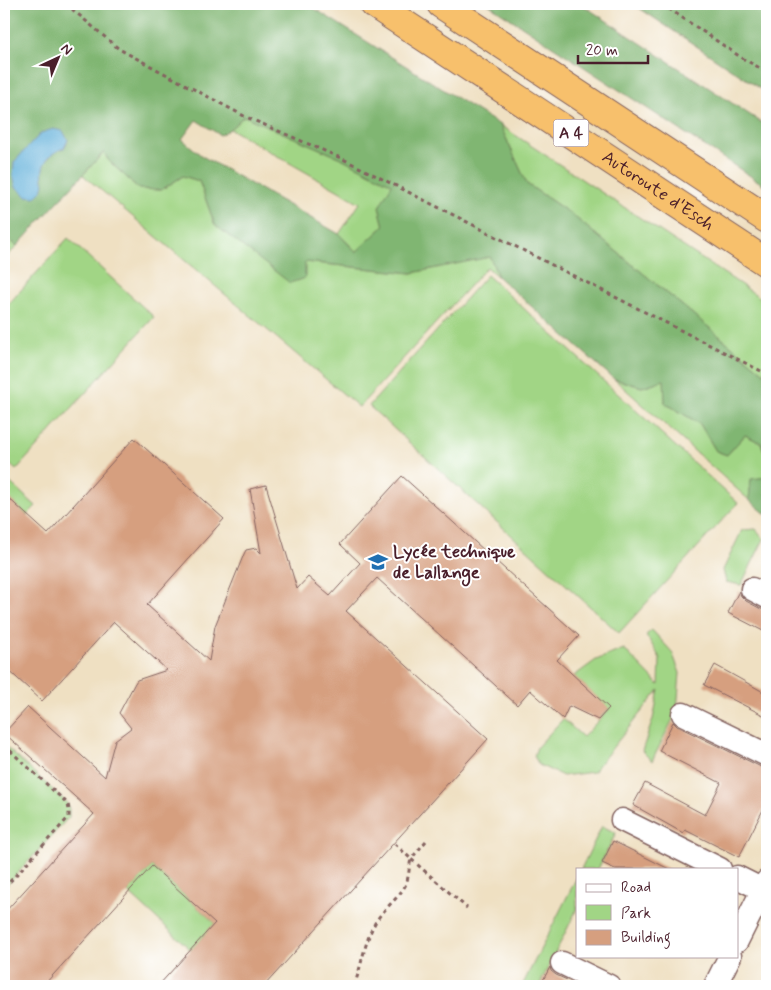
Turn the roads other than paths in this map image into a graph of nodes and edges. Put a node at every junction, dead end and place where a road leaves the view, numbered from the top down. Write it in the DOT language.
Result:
graph roads {
  1 [pos="374,4"];
  2 [pos="441,4"];
  3 [pos="767,219"];
  4 [pos="767,263"];
  5 [pos="683,714"];
  6 [pos="767,754"];
  7 [pos="622,820"];
  8 [pos="718,868"];
  9 [pos="738,877"];
  10 [pos="765,886"];
  11 [pos="738,939"];
  12 [pos="729,958"];
  13 [pos="562,964"];
  14 [pos="609,986"];
  15 [pos="715,986"];
  1 -- 4 [label="highway, Autoroute d'Esch / A 4"];
  2 -- 3 [label="highway, Autoroute d'Esch / A 4"];
  5 -- 6 [label="street"];
  7 -- 8 [label="street"];
  9 -- 10 [label="street"];
  10 -- 11 [label="street"];
  12 -- 15 [label="street"];
  13 -- 14 [label="street"];
}
